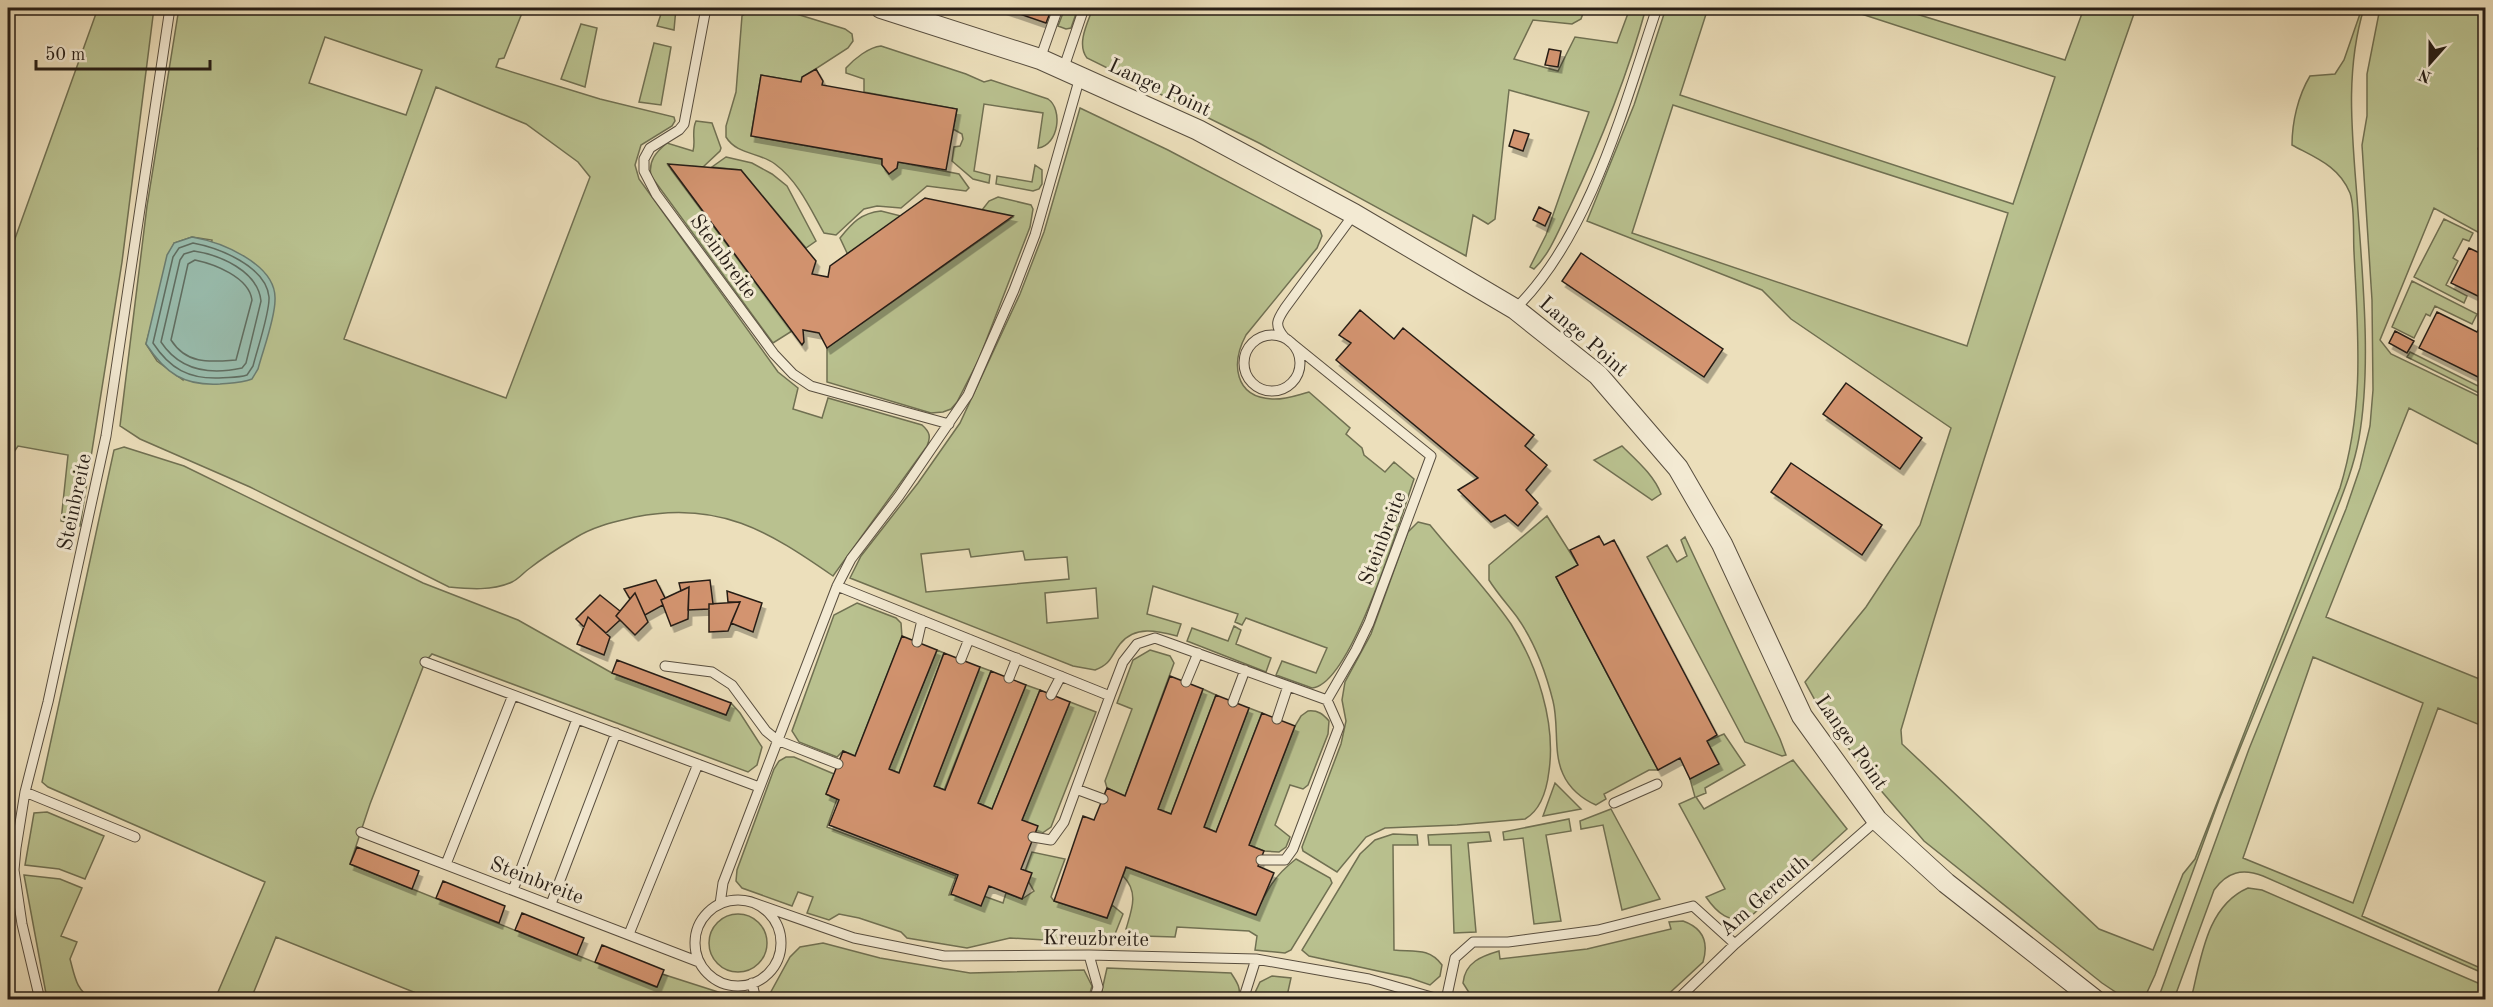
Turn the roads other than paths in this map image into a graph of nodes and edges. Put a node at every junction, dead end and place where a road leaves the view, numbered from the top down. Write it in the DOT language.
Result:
graph roads {
  1 [pos="170,8"];
  2 [pos="706,8"];
  3 [pos="881,8"];
  4 [pos="1058,8"];
  5 [pos="1084,8"];
  6 [pos="1657,8"];
  7 [pos="1040,59"];
  8 [pos="1071,73"];
  9 [pos="1354,214"];
  10 [pos="1515,309"];
  11 [pos="1291,342"];
  12 [pos="949,424"];
  13 [pos="837,586"];
  14 [pos="922,620"];
  15 [pos="969,639"];
  16 [pos="917,642"];
  17 [pos="1198,652"];
  18 [pos="1017,658"];
  19 [pos="961,659"];
  20 [pos="425,662"];
  21 [pos="665,666"];
  22 [pos="1245,670"];
  23 [pos="1061,676"];
  24 [pos="1009,678"];
  25 [pos="1186,682"];
  26 [pos="1288,686"];
  27 [pos="513,695"];
  28 [pos="1051,695"];
  29 [pos="1110,696"];
  30 [pos="1327,700"];
  31 [pos="1233,702"];
  32 [pos="577,719"];
  33 [pos="1276,719"];
  34 [pos="616,733"];
  35 [pos="777,740"];
  36 [pos="698,764"];
  37 [pos="838,764"];
  38 [pos="1657,784"];
  39 [pos="759,787"];
  40 [pos="1076,789"];
  41 [pos="25,792"];
  42 [pos="1103,799"];
  43 [pos="1614,803"];
  44 [pos="1877,820"];
  45 [pos="361,832"];
  46 [pos="135,837"];
  47 [pos="1034,837"];
  48 [pos="1261,860"];
  49 [pos="446,864"];
  50 [pos="513,890"];
  51 [pos="754,903"];
  52 [pos="551,904"];
  53 [pos="720,904"];
  54 [pos="629,934"];
  55 [pos="1735,944"];
  56 [pos="1089,955"];
  57 [pos="1256,959"];
  58 [pos="699,962"];
  59 [pos="752,983"];
  60 [pos="40,999"];
  61 [pos="756,999"];
  62 [pos="1094,999"];
  63 [pos="1243,999"];
  64 [pos="1444,999"];
  65 [pos="1677,999"];
  66 [pos="2095,999"];
  1 -- 41 [label="lane, Steinbreite"];
  2 -- 12 [label="lane, Steinbreite"];
  3 -- 7 [label="street, Lange Point"];
  4 -- 7 [label="lane"];
  5 -- 8 [label="lane"];
  6 -- 10 [label="lane"];
  7 -- 8 [label="street, Lange Point"];
  8 -- 9 [label="street, Lange Point"];
  8 -- 12 [label="lane"];
  9 -- 10 [label="street, Lange Point"];
  9 -- 11 [label="lane, Steinbreite"];
  10 -- 44 [label="street, Lange Point"];
  11 -- 11 [label="lane"];
  11 -- 30 [label="lane, Steinbreite"];
  12 -- 13 [label="lane"];
  13 -- 14 [label="lane"];
  13 -- 35 [label="lane"];
  14 -- 15 [label="lane"];
  14 -- 16 [label="lane"];
  15 -- 18 [label="lane"];
  15 -- 19 [label="lane"];
  17 -- 22 [label="lane"];
  17 -- 25 [label="lane"];
  17 -- 29 [label="lane"];
  18 -- 23 [label="lane"];
  18 -- 24 [label="lane"];
  20 -- 27 [label="lane"];
  21 -- 35 [label="lane"];
  22 -- 26 [label="lane"];
  22 -- 31 [label="lane"];
  23 -- 28 [label="lane"];
  23 -- 29 [label="lane"];
  26 -- 30 [label="lane"];
  26 -- 33 [label="lane"];
  27 -- 32 [label="lane"];
  27 -- 49 [label="lane"];
  29 -- 40 [label="lane"];
  30 -- 48 [label="lane"];
  32 -- 34 [label="lane"];
  32 -- 50 [label="lane"];
  34 -- 36 [label="lane"];
  34 -- 52 [label="lane"];
  35 -- 37 [label="lane"];
  35 -- 39 [label="lane"];
  36 -- 39 [label="lane"];
  36 -- 54 [label="lane"];
  38 -- 43 [label="lane"];
  39 -- 53 [label="lane"];
  40 -- 42 [label="lane"];
  40 -- 47 [label="lane"];
  41 -- 46 [label="lane"];
  41 -- 60 [label="lane, Steinbreite"];
  44 -- 55 [label="lane, Am Gereuth"];
  44 -- 66 [label="street, Lange Point"];
  45 -- 49 [label="lane, Steinbreite"];
  49 -- 50 [label="lane, Steinbreite"];
  50 -- 52 [label="lane, Steinbreite"];
  51 -- 53 [label="lane"];
  51 -- 56 [label="lane, Kreuzbreite"];
  51 -- 59 [label="lane"];
  52 -- 54 [label="lane, Steinbreite"];
  53 -- 58 [label="lane"];
  54 -- 58 [label="lane, Steinbreite"];
  55 -- 64 [label="lane"];
  55 -- 65 [label="lane, Am Gereuth"];
  56 -- 57 [label="lane, Kreuzbreite"];
  56 -- 62 [label="lane"];
  57 -- 63 [label="lane"];
  57 -- 64 [label="lane, Kreuzbreite"];
  58 -- 59 [label="lane"];
  59 -- 61 [label="lane"];
}
